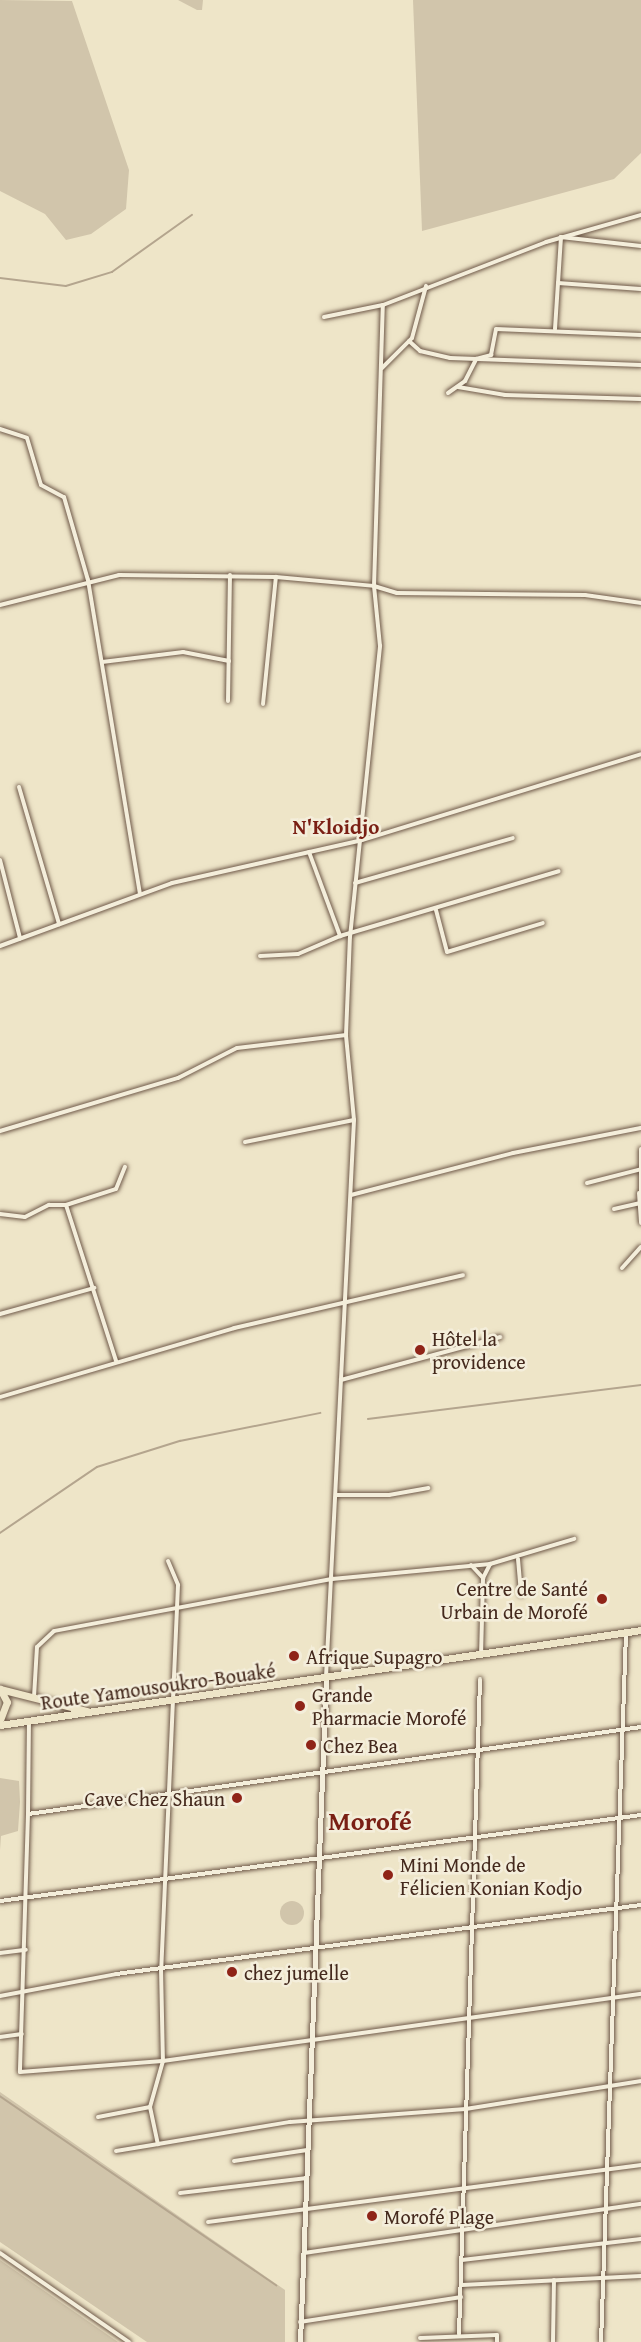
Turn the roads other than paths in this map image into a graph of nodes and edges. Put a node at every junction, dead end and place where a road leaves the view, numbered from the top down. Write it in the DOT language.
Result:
graph roads {
  1 [pos="641,215"];
  2 [pos="561,237"];
  3 [pos="641,246"];
  4 [pos="558,283"];
  5 [pos="426,285"];
  6 [pos="641,289"];
  7 [pos="383,305"];
  8 [pos="324,316"];
  9 [pos="555,329"];
  10 [pos="641,335"];
  11 [pos="409,341"];
  12 [pos="476,359"];
  13 [pos="641,365"];
  14 [pos="381,369"];
  15 [pos="458,387"];
  16 [pos="448,393"];
  17 [pos="641,399"];
  18 [pos="0,429"];
  19 [pos="230,575"];
  20 [pos="276,577"];
  21 [pos="88,580"];
  22 [pos="374,586"];
  23 [pos="641,603"];
  24 [pos="0,605"];
  25 [pos="229,661"];
  26 [pos="102,662"];
  27 [pos="228,701"];
  28 [pos="263,704"];
  29 [pos="641,754"];
  30 [pos="19,787"];
  31 [pos="513,838"];
  32 [pos="359,841"];
  33 [pos="309,852"];
  34 [pos="0,860"];
  35 [pos="559,871"];
  36 [pos="355,883"];
  37 [pos="140,893"];
  38 [pos="436,910"];
  39 [pos="543,923"];
  40 [pos="59,924"];
  41 [pos="340,936"];
  42 [pos="350,937"];
  43 [pos="20,938"];
  44 [pos="0,946"];
  45 [pos="260,956"];
  46 [pos="346,1035"];
  47 [pos="354,1120"];
  48 [pos="641,1128"];
  49 [pos="0,1131"];
  50 [pos="245,1142"];
  51 [pos="641,1149"];
  52 [pos="125,1167"];
  53 [pos="638,1170"];
  54 [pos="587,1183"];
  55 [pos="640,1193"];
  56 [pos="351,1195"];
  57 [pos="640,1203"];
  58 [pos="66,1205"];
  59 [pos="614,1209"];
  60 [pos="0,1214"];
  61 [pos="641,1223"];
  62 [pos="640,1248"];
  63 [pos="641,1256"];
  64 [pos="622,1268"];
  65 [pos="463,1275"];
  66 [pos="94,1288"];
  67 [pos="341,1307"];
  68 [pos="0,1314"];
  69 [pos="500,1337"];
  70 [pos="116,1361"];
  71 [pos="341,1380"];
  72 [pos="0,1397"];
  73 [pos="428,1488"];
  74 [pos="336,1495"];
  75 [pos="574,1539"];
  76 [pos="518,1558"];
  77 [pos="168,1561"];
  78 [pos="490,1564"];
  79 [pos="471,1565"];
  80 [pos="483,1578"];
  81 [pos="332,1579"];
  82 [pos="521,1595"];
  83 [pos="174,1606"];
  84 [pos="641,1630"];
  85 [pos="626,1633"];
  86 [pos="481,1656"];
  87 [pos="326,1678"];
  88 [pos="480,1679"];
  89 [pos="0,1689"];
  90 [pos="34,1698"];
  91 [pos="171,1701"];
  92 [pos="90,1712"];
  93 [pos="0,1720"];
  94 [pos="29,1721"];
  95 [pos="0,1725"];
  96 [pos="641,1727"];
  97 [pos="621,1730"];
  98 [pos="478,1750"];
  99 [pos="323,1773"];
  100 [pos="170,1792"];
  101 [pos="28,1814"];
  102 [pos="641,1815"];
  103 [pos="617,1818"];
  104 [pos="473,1840"];
  105 [pos="318,1862"];
  106 [pos="166,1881"];
  107 [pos="25,1899"];
  108 [pos="0,1901"];
  109 [pos="641,1905"];
  110 [pos="614,1909"];
  111 [pos="470,1928"];
  112 [pos="315,1948"];
  113 [pos="26,1950"];
  114 [pos="0,1953"];
  115 [pos="161,1968"];
  116 [pos="26,1991"];
  117 [pos="641,1994"];
  118 [pos="0,1996"];
  119 [pos="610,2000"];
  120 [pos="467,2017"];
  121 [pos="22,2034"];
  122 [pos="0,2037"];
  123 [pos="312,2037"];
  124 [pos="163,2061"];
  125 [pos="641,2081"];
  126 [pos="608,2085"];
  127 [pos="150,2107"];
  128 [pos="466,2109"];
  129 [pos="98,2117"];
  130 [pos="310,2120"];
  131 [pos="158,2144"];
  132 [pos="308,2150"];
  133 [pos="116,2151"];
  134 [pos="234,2161"];
  135 [pos="641,2165"];
  136 [pos="607,2170"];
  137 [pos="307,2178"];
  138 [pos="464,2192"];
  139 [pos="180,2193"];
  140 [pos="641,2204"];
  141 [pos="306,2205"];
  142 [pos="606,2210"];
  143 [pos="208,2222"];
  144 [pos="463,2230"];
  145 [pos="641,2239"];
  146 [pos="604,2243"];
  147 [pos="0,2253"];
  148 [pos="303,2253"];
  149 [pos="462,2260"];
  150 [pos="641,2276"];
  151 [pos="554,2280"];
  152 [pos="603,2282"];
  153 [pos="462,2285"];
  154 [pos="461,2296"];
  155 [pos="300,2322"];
  156 [pos="459,2334"];
  157 [pos="420,2338"];
  158 [pos="129,2342"];
  159 [pos="300,2342"];
  160 [pos="497,2342"];
  161 [pos="553,2342"];
  162 [pos="601,2342"];
  1 -- 2 [label="street"];
  2 -- 3 [label="street"];
  2 -- 4 [label="street"];
  2 -- 5 [label="street"];
  4 -- 6 [label="street"];
  4 -- 9 [label="street"];
  5 -- 7 [label="street"];
  5 -- 11 [label="street"];
  7 -- 8 [label="street"];
  7 -- 14 [label="street"];
  9 -- 10 [label="street"];
  9 -- 12 [label="street"];
  11 -- 12 [label="street"];
  11 -- 14 [label="street"];
  12 -- 13 [label="street"];
  12 -- 15 [label="street"];
  14 -- 22 [label="street"];
  15 -- 16 [label="street"];
  15 -- 17 [label="street"];
  18 -- 21 [label="street"];
  19 -- 20 [label="street"];
  19 -- 21 [label="street"];
  19 -- 25 [label="street"];
  20 -- 22 [label="street"];
  20 -- 28 [label="street"];
  21 -- 24 [label="street"];
  21 -- 26 [label="street"];
  22 -- 23 [label="street"];
  22 -- 32 [label="street"];
  25 -- 26 [label="street"];
  25 -- 27 [label="street"];
  26 -- 37 [label="street"];
  29 -- 32 [label="street"];
  30 -- 40 [label="street"];
  31 -- 36 [label="street"];
  32 -- 33 [label="street"];
  32 -- 36 [label="street"];
  33 -- 37 [label="street"];
  33 -- 41 [label="street"];
  34 -- 43 [label="street"];
  35 -- 38 [label="street"];
  36 -- 42 [label="street"];
  37 -- 40 [label="street"];
  38 -- 39 [label="street"];
  38 -- 42 [label="street"];
  40 -- 43 [label="street"];
  41 -- 42 [label="street"];
  41 -- 45 [label="street"];
  42 -- 46 [label="street"];
  43 -- 44 [label="street"];
  46 -- 47 [label="street"];
  46 -- 49 [label="street"];
  47 -- 50 [label="street"];
  47 -- 56 [label="street"];
  48 -- 56 [label="street"];
  51 -- 53 [label="street"];
  52 -- 58 [label="street"];
  53 -- 54 [label="street"];
  53 -- 55 [label="street"];
  55 -- 57 [label="street"];
  56 -- 67 [label="street"];
  57 -- 59 [label="street"];
  57 -- 61 [label="street"];
  58 -- 60 [label="street"];
  58 -- 66 [label="street"];
  62 -- 63 [label="street"];
  62 -- 64 [label="street"];
  65 -- 67 [label="street"];
  66 -- 68 [label="street"];
  66 -- 70 [label="street"];
  67 -- 70 [label="street"];
  67 -- 71 [label="street"];
  69 -- 71 [label="street"];
  70 -- 72 [label="street"];
  71 -- 74 [label="street"];
  73 -- 74 [label="street"];
  74 -- 81 [label="street"];
  75 -- 76 [label="street"];
  76 -- 78 [label="street"];
  76 -- 82 [label="street"];
  77 -- 83 [label="street"];
  78 -- 79 [label="street"];
  78 -- 80 [label="street"];
  79 -- 80 [label="street"];
  79 -- 81 [label="street"];
  80 -- 86 [label="street"];
  81 -- 83 [label="street"];
  81 -- 87 [label="street"];
  83 -- 90 [label="street"];
  83 -- 91 [label="street"];
  84 -- 85 [label="highway, Route Yamousoukro-Bouaké"];
  85 -- 86 [label="highway, Route Yamousoukro-Bouaké"];
  85 -- 97 [label="street"];
  86 -- 87 [label="highway, Route Yamousoukro-Bouaké"];
  87 -- 91 [label="highway, Route Yamousoukro-Bouaké"];
  87 -- 99 [label="street"];
  88 -- 98 [label="street"];
  89 -- 90 [label="highway"];
  89 -- 93 [label="highway"];
  90 -- 92 [label="highway"];
  91 -- 92 [label="highway, Route Yamousoukro-Bouaké"];
  91 -- 100 [label="street"];
  92 -- 94 [label="highway, Route Yamousoukro-Bouaké"];
  94 -- 95 [label="highway, Route Yamousoukro-Bouaké"];
  94 -- 101 [label="street"];
  96 -- 97 [label="street"];
  97 -- 98 [label="street"];
  97 -- 103 [label="street"];
  98 -- 99 [label="street"];
  98 -- 104 [label="street"];
  99 -- 100 [label="street"];
  99 -- 105 [label="street"];
  100 -- 101 [label="street"];
  100 -- 106 [label="street"];
  101 -- 107 [label="street"];
  102 -- 103 [label="street"];
  103 -- 104 [label="street"];
  103 -- 110 [label="street"];
  104 -- 105 [label="street"];
  104 -- 111 [label="street"];
  105 -- 106 [label="street"];
  105 -- 112 [label="street"];
  106 -- 107 [label="street"];
  106 -- 115 [label="street"];
  107 -- 108 [label="street"];
  107 -- 113 [label="street"];
  109 -- 110 [label="street"];
  110 -- 111 [label="street"];
  110 -- 119 [label="street"];
  111 -- 112 [label="street"];
  111 -- 120 [label="street"];
  112 -- 115 [label="street"];
  112 -- 123 [label="street"];
  113 -- 114 [label="street"];
  113 -- 116 [label="street"];
  115 -- 116 [label="street"];
  115 -- 124 [label="street"];
  116 -- 118 [label="street"];
  116 -- 121 [label="street"];
  117 -- 119 [label="street"];
  119 -- 120 [label="street"];
  119 -- 126 [label="street"];
  120 -- 123 [label="street"];
  120 -- 128 [label="street"];
  121 -- 122 [label="street"];
  121 -- 124 [label="street"];
  123 -- 124 [label="street"];
  123 -- 130 [label="street"];
  124 -- 127 [label="street"];
  125 -- 126 [label="street"];
  126 -- 128 [label="street"];
  126 -- 136 [label="street"];
  127 -- 129 [label="street"];
  127 -- 131 [label="street"];
  128 -- 130 [label="street"];
  128 -- 138 [label="street"];
  130 -- 131 [label="street"];
  130 -- 132 [label="street"];
  131 -- 133 [label="street"];
  132 -- 134 [label="street"];
  132 -- 137 [label="street"];
  135 -- 136 [label="street"];
  136 -- 138 [label="street"];
  136 -- 142 [label="street"];
  137 -- 139 [label="street"];
  137 -- 141 [label="street"];
  138 -- 141 [label="street"];
  138 -- 144 [label="street"];
  140 -- 142 [label="street"];
  141 -- 143 [label="street"];
  141 -- 148 [label="street"];
  142 -- 144 [label="street"];
  142 -- 146 [label="street"];
  144 -- 148 [label="street"];
  144 -- 149 [label="street"];
  145 -- 146 [label="street"];
  146 -- 149 [label="street"];
  146 -- 152 [label="street"];
  147 -- 158 [label="street"];
  148 -- 155 [label="street"];
  149 -- 153 [label="street"];
  150 -- 152 [label="street"];
  151 -- 152 [label="street"];
  151 -- 153 [label="street"];
  151 -- 161 [label="street"];
  152 -- 162 [label="street"];
  153 -- 154 [label="street"];
  154 -- 155 [label="street"];
  154 -- 156 [label="street"];
  155 -- 159 [label="street"];
  156 -- 157 [label="street"];
  156 -- 160 [label="street"];
}
